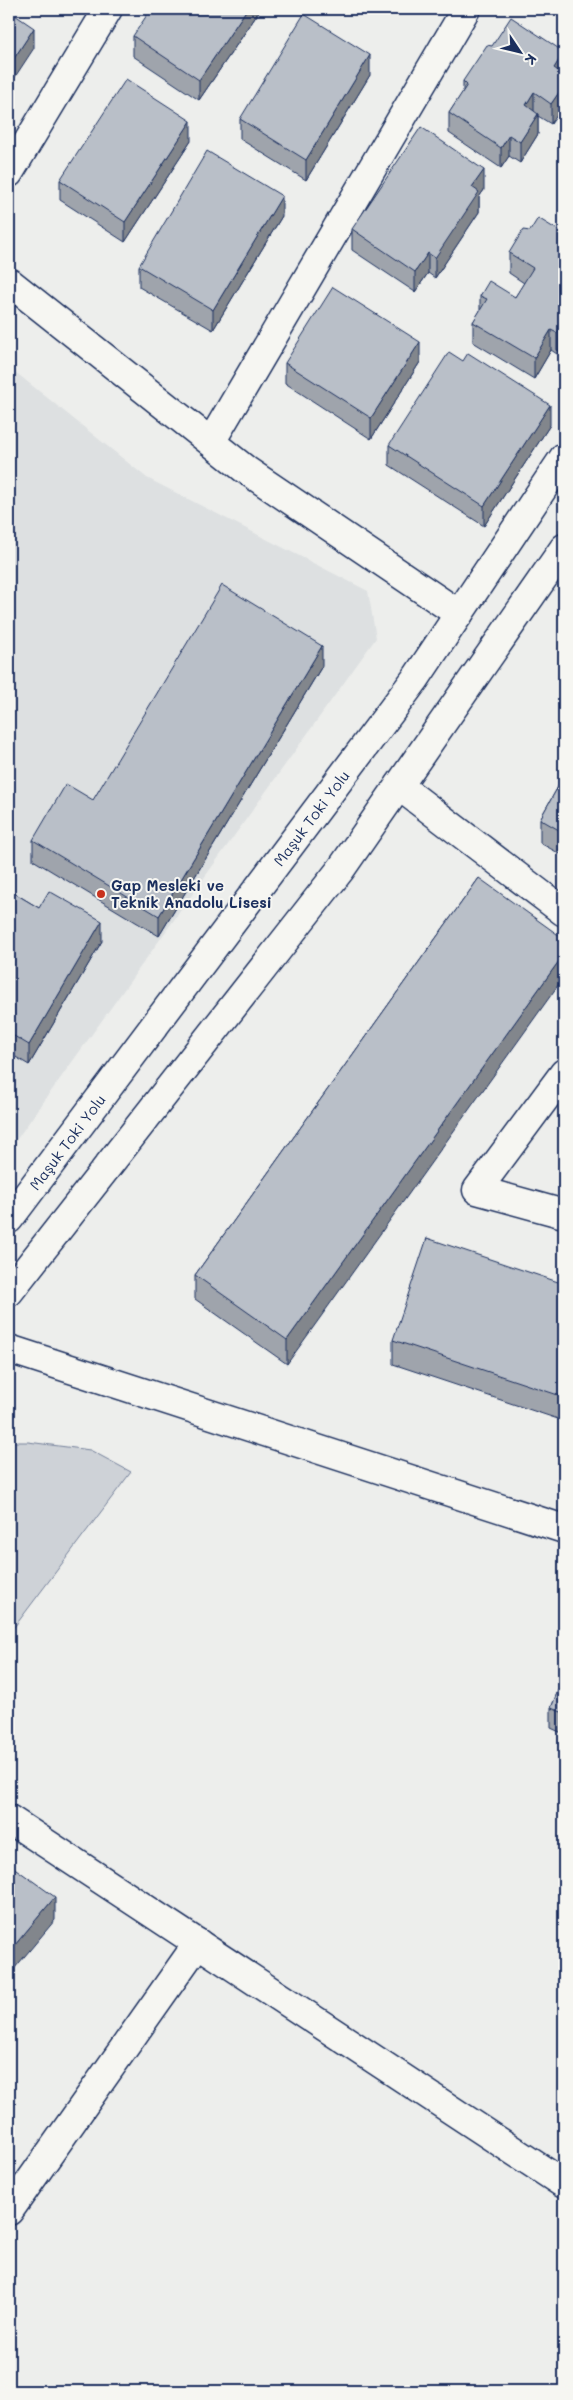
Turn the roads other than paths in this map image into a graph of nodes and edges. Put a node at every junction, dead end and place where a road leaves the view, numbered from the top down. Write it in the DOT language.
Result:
graph roads {
  1 [pos="108,9"];
  2 [pos="466,9"];
  3 [pos="9,173"];
  4 [pos="9,282"];
  5 [pos="211,442"];
  6 [pos="564,457"];
  7 [pos="564,548"];
  8 [pos="459,614"];
  9 [pos="399,786"];
  10 [pos="564,912"];
  11 [pos="564,1073"];
  12 [pos="564,1214"];
  13 [pos="9,1219"];
  14 [pos="9,1292"];
  15 [pos="9,1349"];
  16 [pos="564,1529"];
  17 [pos="9,1819"];
  18 [pos="198,1943"];
  19 [pos="564,2184"];
  20 [pos="9,2211"];
  1 -- 3 [label="street"];
  2 -- 5 [label="street"];
  4 -- 5 [label="street"];
  5 -- 8 [label="street"];
  6 -- 8 [label="street, Maşuk Toki Yolu"];
  7 -- 9 [label="street"];
  8 -- 13 [label="street, Maşuk Toki Yolu"];
  9 -- 10 [label="street"];
  9 -- 14 [label="street"];
  11 -- 12 [label="street"];
  15 -- 16 [label="street"];
  17 -- 18 [label="street"];
  18 -- 19 [label="street"];
  18 -- 20 [label="street"];
}
